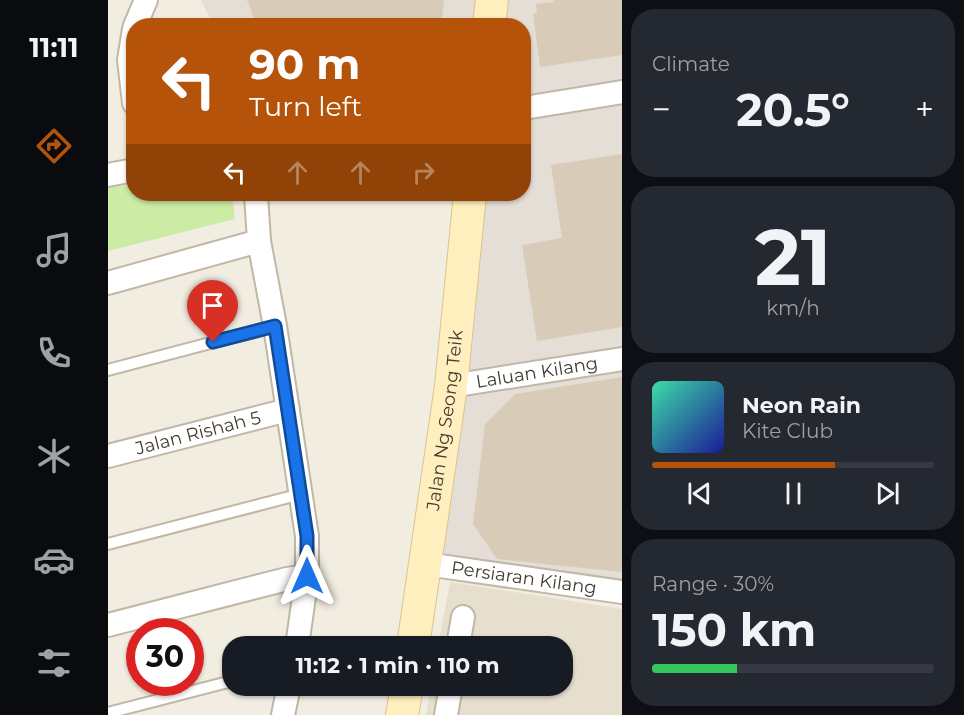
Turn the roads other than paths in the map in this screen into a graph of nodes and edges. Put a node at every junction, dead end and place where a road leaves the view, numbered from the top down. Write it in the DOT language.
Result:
graph roads {
  1 [pos="146,0"];
  2 [pos="492,0"];
  3 [pos="138,18"];
  4 [pos="490,18"];
  5 [pos="622,92"];
  6 [pos="531,107"];
  7 [pos="126,172"];
  8 [pos="108,175"];
  9 [pos="256,201"];
  10 [pos="469,201"];
  11 [pos="259,241"];
  12 [pos="108,283"];
  13 [pos="275,326"];
  14 [pos="622,359"];
  15 [pos="108,370"];
  16 [pos="451,386"];
  17 [pos="288,410"];
  18 [pos="108,456"];
  19 [pos="301,494"];
  20 [pos="108,544"];
  21 [pos="426,564"];
  22 [pos="307,576"];
  23 [pos="622,592"];
  24 [pos="463,617"];
  25 [pos="108,625"];
  26 [pos="298,636"];
  27 [pos="415,636"];
  28 [pos="460,636"];
  29 [pos="222,684"];
  30 [pos="287,696"];
  31 [pos="405,696"];
  32 [pos="449,696"];
  33 [pos="108,713"];
  34 [pos="283,715"];
  35 [pos="402,715"];
  36 [pos="446,715"];
  1 -- 3 [label="street"];
  2 -- 4 [label="main road"];
  5 -- 6 [label="street"];
  7 -- 8 [label="street"];
  9 -- 11 [label="street"];
  10 -- 16 [label="main road, Jalan Ng Seong Teik"];
  11 -- 12 [label="street"];
  11 -- 13 [label="street"];
  13 -- 15 [label="lane"];
  13 -- 17 [label="street"];
  14 -- 16 [label="street, Laluan Kilang"];
  16 -- 21 [label="main road, Jalan Ng Seong Teik"];
  17 -- 18 [label="street, Jalan Rishah 5"];
  17 -- 19 [label="street"];
  19 -- 20 [label="lane"];
  19 -- 22 [label="street"];
  21 -- 23 [label="street, Persiaran Kilang"];
  21 -- 27 [label="main road, Jalan Ng Seong Teik"];
  22 -- 25 [label="street"];
  22 -- 26 [label="street"];
  24 -- 28 [label="street"];
  29 -- 33 [label="lane"];
  30 -- 34 [label="street"];
  31 -- 35 [label="main road"];
  32 -- 36 [label="street"];
}
